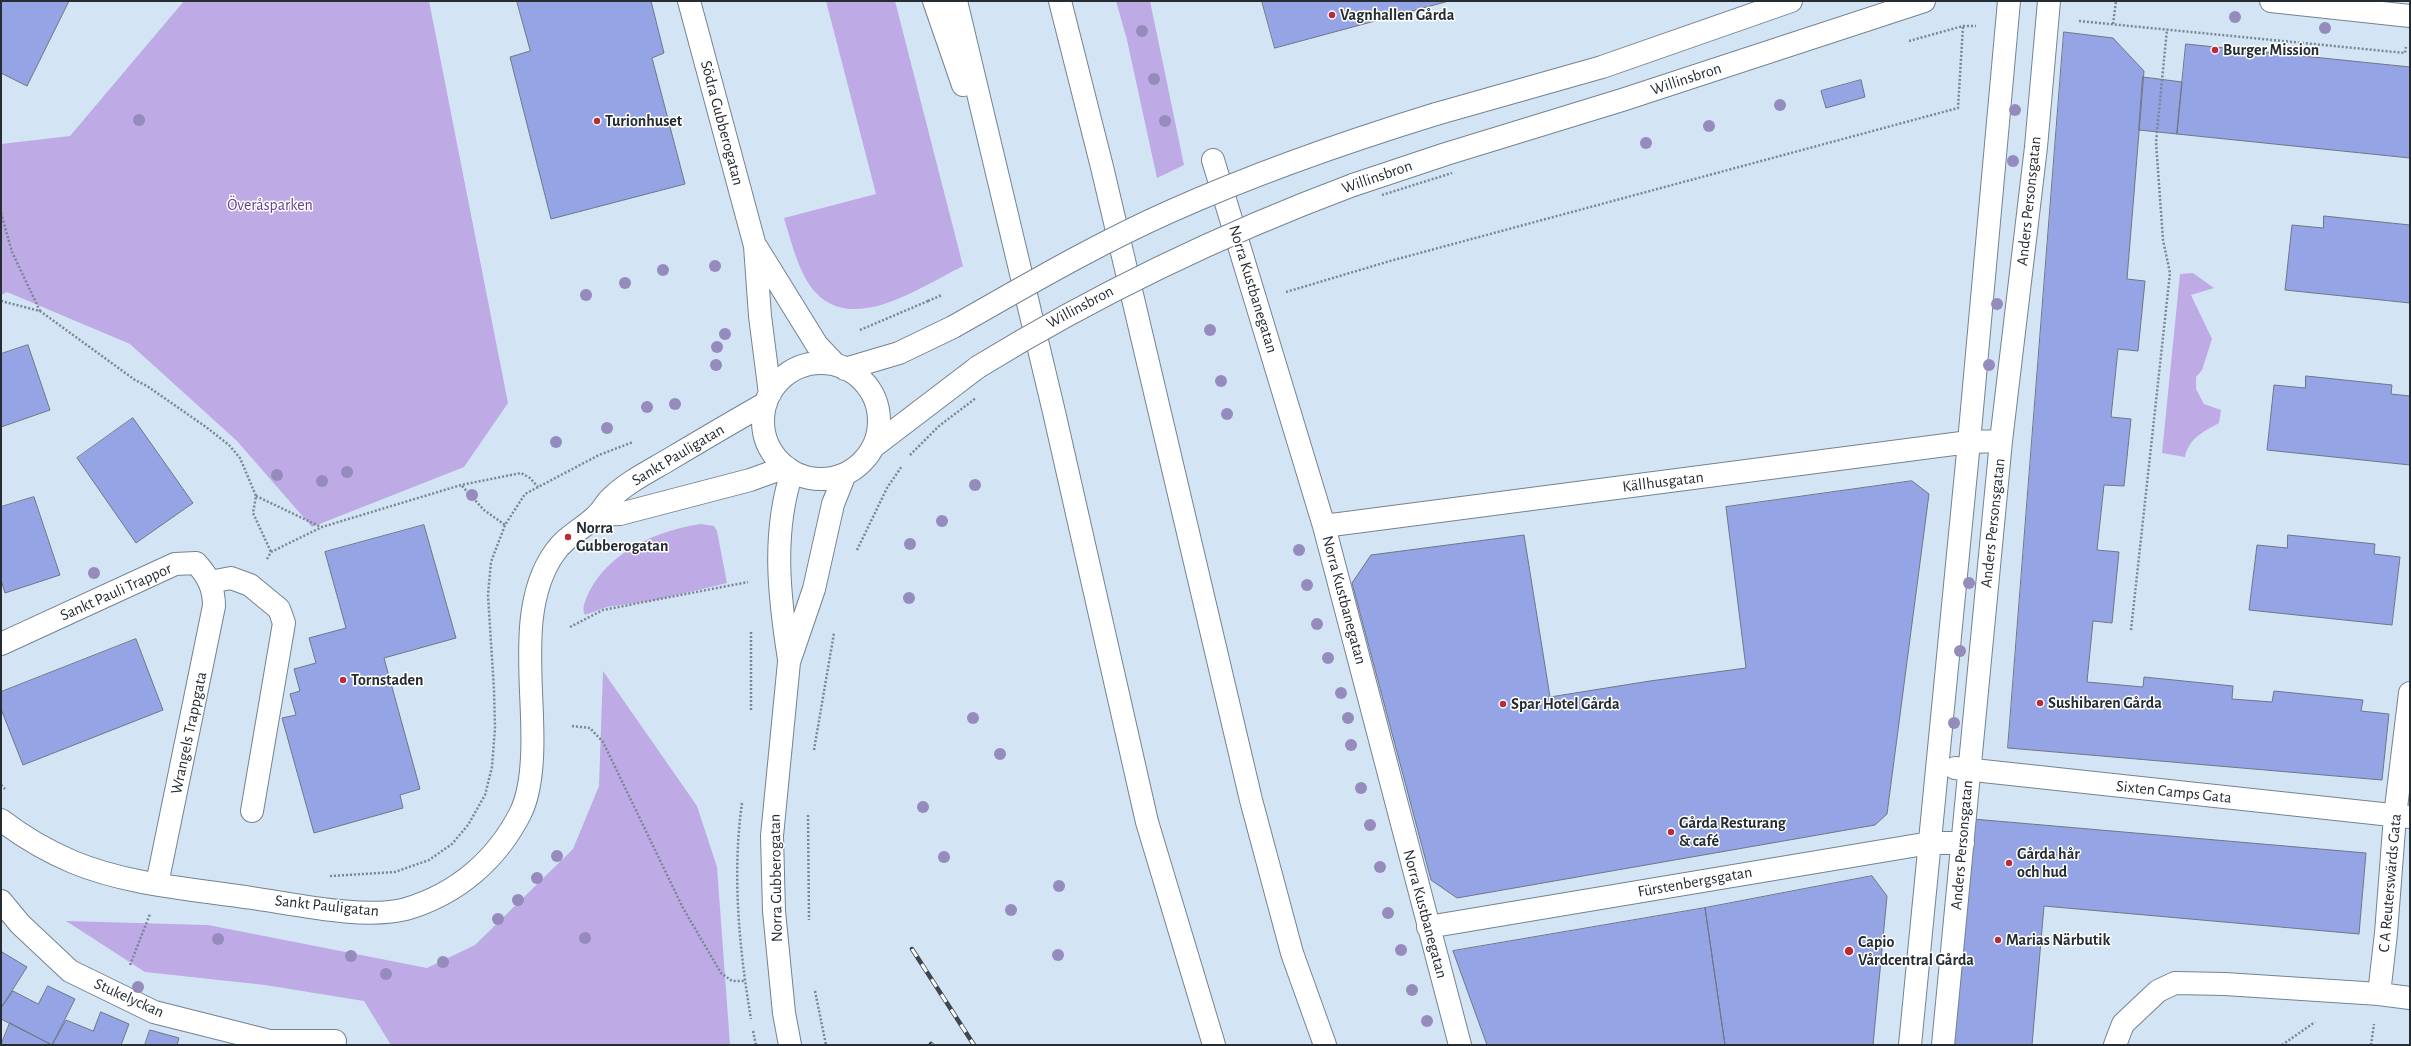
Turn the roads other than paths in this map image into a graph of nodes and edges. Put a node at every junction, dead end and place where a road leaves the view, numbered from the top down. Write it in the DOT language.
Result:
graph roads {
  1 [pos="689,1"];
  2 [pos="934,1"];
  3 [pos="956,1"];
  4 [pos="1060,1"];
  5 [pos="1791,1"];
  6 [pos="1924,1"];
  7 [pos="2009,1"];
  8 [pos="2271,1"];
  9 [pos="2048,11"];
  10 [pos="2410,16"];
  11 [pos="1214,160"];
  12 [pos="1002,193"];
  13 [pos="756,246"];
  14 [pos="840,367"];
  15 [pos="768,398"];
  16 [pos="2001,441"];
  17 [pos="1969,442"];
  18 [pos="873,447"];
  19 [pos="789,469"];
  20 [pos="845,474"];
  21 [pos="598,515"];
  22 [pos="1324,526"];
  23 [pos="210,582"];
  24 [pos="1,644"];
  25 [pos="789,662"];
  26 [pos="2410,693"];
  27 [pos="1938,766"];
  28 [pos="1969,770"];
  29 [pos="252,811"];
  30 [pos="2402,816"];
  31 [pos="1,820"];
  32 [pos="1930,843"];
  33 [pos="1963,843"];
  34 [pos="157,884"];
  35 [pos="1,901"];
  36 [pos="1428,927"];
  37 [pos="2379,994"];
  38 [pos="2410,998"];
  39 [pos="335,1041"];
  40 [pos="790,1045"];
  41 [pos="1214,1045"];
  42 [pos="1325,1045"];
  43 [pos="1460,1045"];
  44 [pos="1910,1045"];
  45 [pos="1943,1045"];
  46 [pos="2115,1045"];
  1 -- 13 [label="main road, Södra Gubberogatan"];
  2 -- 12 [label="main road"];
  3 -- 12 [label="main road"];
  4 -- 42 [label="main road"];
  5 -- 14 [label="main road, bridge"];
  6 -- 18 [label="main road, Willinsbron, bridge"];
  7 -- 17 [label="main road, Anders Personsgatan"];
  8 -- 10 [label="main road"];
  9 -- 16 [label="main road, Anders Personsgatan"];
  11 -- 22 [label="main road, Norra Kustbanegatan"];
  12 -- 41 [label="main road"];
  13 -- 14 [label="main road, Södra Gubberogatan"];
  13 -- 15 [label="main road, Södra Gubberogatan"];
  14 -- 15 [label="main road"];
  14 -- 18 [label="main road"];
  15 -- 19 [label="main road"];
  15 -- 21 [label="main road, Sankt Pauligatan"];
  16 -- 17 [label="main road, Källhusgatan"];
  16 -- 28 [label="main road, Anders Personsgatan"];
  17 -- 22 [label="main road, Källhusgatan"];
  17 -- 27 [label="main road, Anders Personsgatan"];
  18 -- 20 [label="main road"];
  19 -- 20 [label="main road"];
  19 -- 21 [label="main road, Sankt Pauligatan"];
  19 -- 25 [label="main road, Norra Gubberogatan"];
  20 -- 25 [label="main road, Norra Gubberogatan"];
  21 -- 34 [label="main road, Sankt Pauligatan"];
  22 -- 36 [label="main road, Norra Kustbanegatan"];
  23 -- 24 [label="main road, Sankt Pauli Trappor"];
  23 -- 29 [label="main road"];
  23 -- 34 [label="main road, Wrangels Trappgata"];
  25 -- 40 [label="main road, Norra Gubberogatan"];
  26 -- 30 [label="main road, C A Reuterswärds Gata"];
  27 -- 28 [label="main road, Sixten Camps Gata"];
  27 -- 32 [label="main road, Anders Personsgatan"];
  28 -- 30 [label="main road, Sixten Camps Gata"];
  28 -- 33 [label="main road, Anders Personsgatan"];
  30 -- 37 [label="main road, C A Reuterswärds Gata"];
  31 -- 34 [label="main road, Sankt Pauligatan"];
  32 -- 33 [label="main road, Fürstenbergsgatan"];
  32 -- 36 [label="main road, Fürstenbergsgatan"];
  32 -- 44 [label="main road, Anders Personsgatan"];
  33 -- 45 [label="main road, Anders Personsgatan"];
  35 -- 39 [label="main road, Stukelyckan"];
  36 -- 43 [label="main road, Norra Kustbanegatan"];
  37 -- 38 [label="main road"];
  37 -- 46 [label="main road"];
}
